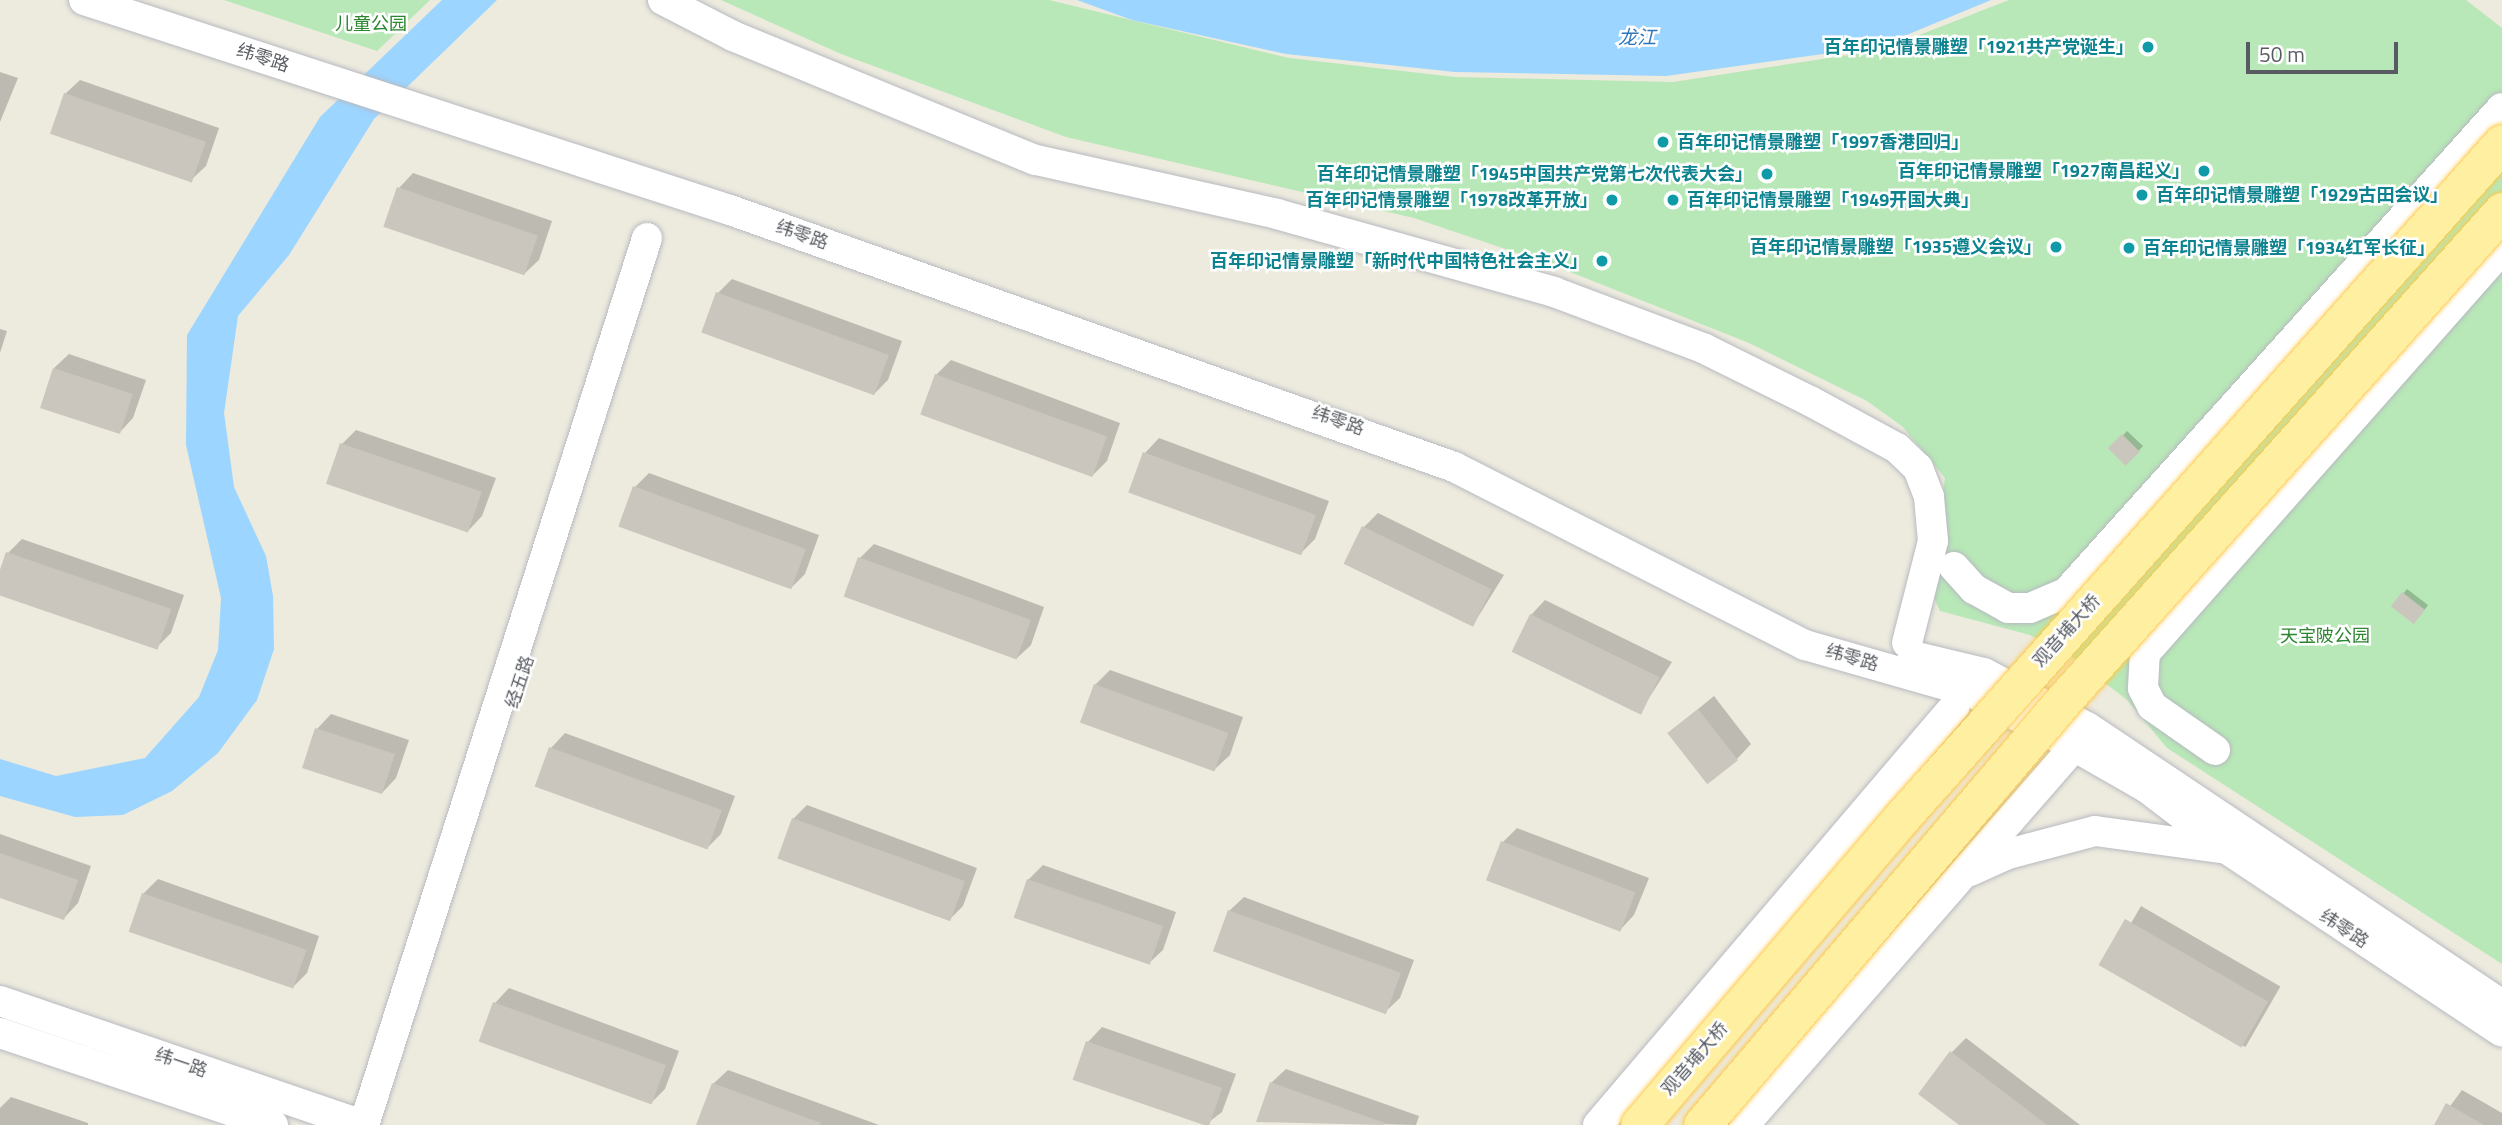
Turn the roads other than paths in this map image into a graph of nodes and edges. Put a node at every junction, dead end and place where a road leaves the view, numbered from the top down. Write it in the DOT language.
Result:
graph roads {
  1 [pos="84,0"];
  2 [pos="132,0"];
  3 [pos="663,0"];
  4 [pos="2502,108"];
  5 [pos="2502,144"];
  6 [pos="2502,211"];
  7 [pos="2502,249"];
  8 [pos="1954,568"];
  9 [pos="1907,643"];
  10 [pos="1955,706"];
  11 [pos="2215,750"];
  12 [pos="2067,755"];
  13 [pos="2227,849"];
  14 [pos="1960,876"];
  15 [pos="0,1001"];
  16 [pos="2502,1005"];
  17 [pos="2502,1032"];
  18 [pos="0,1033"];
  19 [pos="273,1125"];
  20 [pos="363,1125"];
  21 [pos="380,1125"];
  22 [pos="1598,1125"];
  23 [pos="1639,1125"];
  24 [pos="1702,1125"];
  25 [pos="1744,1125"];
  1 -- 13 [label="street, 纬零路"];
  2 -- 16 [label="street, 纬零路"];
  3 -- 9 [label="street"];
  4 -- 8 [label="street"];
  5 -- 23 [label="main road, 观音埔大桥, bridge"];
  6 -- 24 [label="main road, bridge"];
  7 -- 11 [label="street"];
  10 -- 22 [label="street"];
  12 -- 14 [label="street"];
  13 -- 14 [label="street"];
  13 -- 17 [label="street, 纬零路"];
  14 -- 25 [label="street"];
  15 -- 20 [label="street, 纬一路"];
  18 -- 19 [label="street, 纬一路"];
  20 -- 21 [label="street, 经五路"];
}
